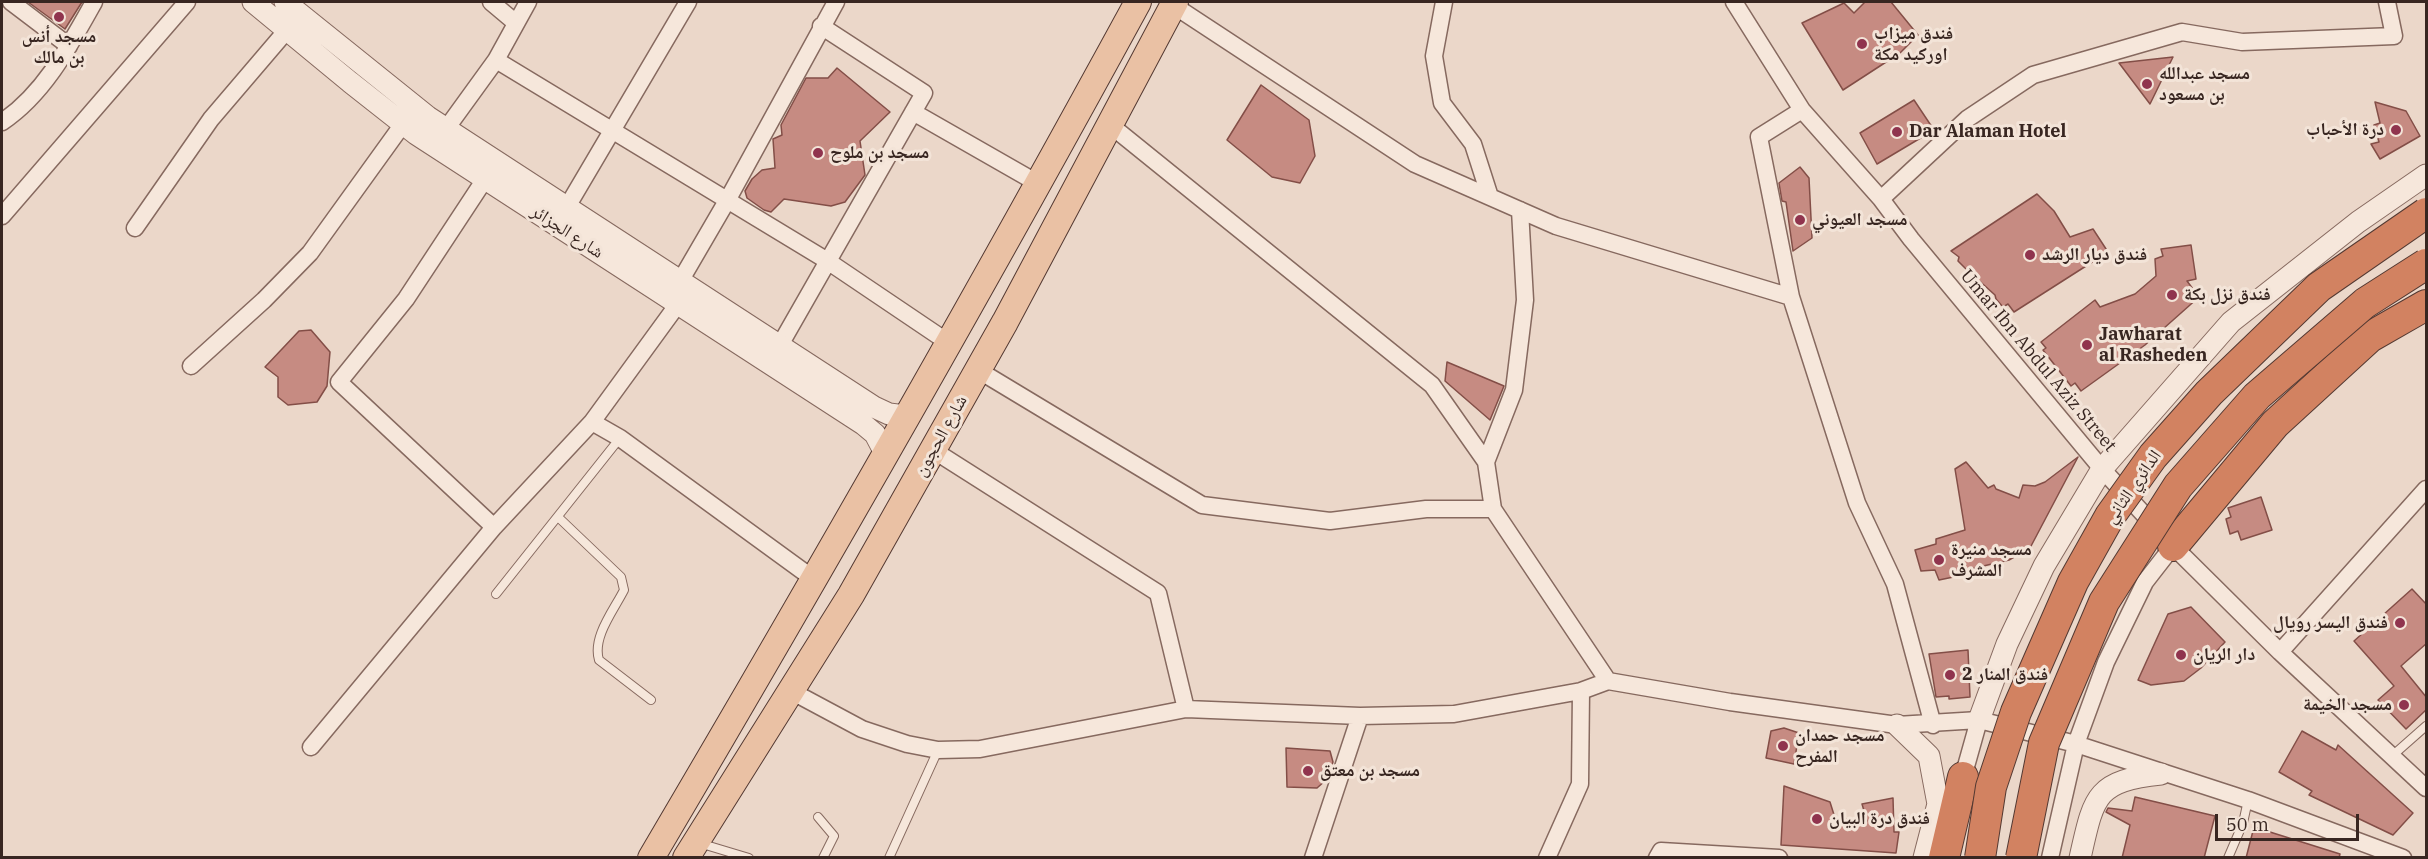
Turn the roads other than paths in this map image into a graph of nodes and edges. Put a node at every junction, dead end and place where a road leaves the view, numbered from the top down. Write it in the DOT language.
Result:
graph roads {
  1 [pos="11,2"];
  2 [pos="94,2"];
  3 [pos="187,2"];
  4 [pos="253,2"];
  5 [pos="285,2"];
  6 [pos="491,2"];
  7 [pos="528,2"];
  8 [pos="688,2"];
  9 [pos="836,2"];
  10 [pos="1138,2"];
  11 [pos="1444,2"];
  12 [pos="1734,2"];
  13 [pos="2387,2"];
  14 [pos="1174,3"];
  15 [pos="516,23"];
  16 [pos="821,26"];
  17 [pos="287,30"];
  18 [pos="69,46"];
  19 [pos="496,60"];
  20 [pos="1802,110"];
  21 [pos="913,112"];
  22 [pos="2,122"];
  23 [pos="403,124"];
  24 [pos="1109,124"];
  25 [pos="447,129"];
  26 [pos="611,129"];
  27 [pos="2427,175"];
  28 [pos="485,178"];
  29 [pos="1039,184"];
  30 [pos="1490,197"];
  31 [pos="728,199"];
  32 [pos="1881,199"];
  33 [pos="567,207"];
  34 [pos="1520,210"];
  35 [pos="2427,213"];
  36 [pos="2,216"];
  37 [pos="135,228"];
  38 [pos="826,260"];
  39 [pos="2427,264"];
  40 [pos="676,294"];
  41 [pos="1791,297"];
  42 [pos="2427,305"];
  43 [pos="949,343"];
  44 [pos="780,345"];
  45 [pos="191,366"];
  46 [pos="978,370"];
  47 [pos="906,416"];
  48 [pos="592,422"];
  49 [pos="620,438"];
  50 [pos="933,450"];
  51 [pos="885,453"];
  52 [pos="1486,462"];
  53 [pos="2102,469"];
  54 [pos="2427,489"];
  55 [pos="1493,509"];
  56 [pos="558,517"];
  57 [pos="494,527"];
  58 [pos="2173,546"];
  59 [pos="815,580"];
  60 [pos="496,594"];
  61 [pos="2280,652"];
  62 [pos="1608,681"];
  63 [pos="791,691"];
  64 [pos="1581,691"];
  65 [pos="651,700"];
  66 [pos="1186,709"];
  67 [pos="1359,716"];
  68 [pos="1979,720"];
  69 [pos="1897,725"];
  70 [pos="1933,725"];
  71 [pos="2427,726"];
  72 [pos="2076,744"];
  73 [pos="311,747"];
  74 [pos="938,750"];
  75 [pos="2392,756"];
  76 [pos="2161,774"];
  77 [pos="1963,777"];
  78 [pos="2427,788"];
  79 [pos="2248,800"];
  80 [pos="1938,804"];
  81 [pos="818,817"];
  82 [pos="691,850"];
  83 [pos="2368,850"];
  84 [pos="651,858"];
  85 [pos="749,858"];
  86 [pos="823,858"];
  87 [pos="889,858"];
  88 [pos="1313,858"];
  89 [pos="1547,858"];
  90 [pos="1657,858"];
  91 [pos="1779,858"];
  92 [pos="1924,858"];
  93 [pos="1944,858"];
  94 [pos="1980,858"];
  95 [pos="2021,858"];
  96 [pos="2050,858"];
  97 [pos="2080,858"];
  98 [pos="2228,858"];
  99 [pos="2403,858"];
  1 -- 18 [label="street"];
  2 -- 18 [label="street"];
  3 -- 36 [label="street"];
  4 -- 17 [label="street, شارع الجزائر"];
  5 -- 25 [label="street, شارع الجزائر"];
  6 -- 15 [label="street"];
  7 -- 15 [label="street"];
  8 -- 26 [label="street"];
  9 -- 16 [label="street"];
  10 -- 29 [label="main road"];
  11 -- 30 [label="street"];
  12 -- 20 [label="street, Umar Ibn Abdul Aziz Street"];
  13 -- 32 [label="street"];
  14 -- 24 [label="main road, شارع الحجون"];
  14 -- 30 [label="street"];
  15 -- 19 [label="street"];
  16 -- 21 [label="street"];
  16 -- 31 [label="street"];
  17 -- 23 [label="street, شارع الجزائر"];
  17 -- 37 [label="street"];
  18 -- 22 [label="street"];
  19 -- 25 [label="street"];
  19 -- 26 [label="street"];
  20 -- 32 [label="street, Umar Ibn Abdul Aziz Street"];
  20 -- 41 [label="street"];
  21 -- 29 [label="street"];
  21 -- 38 [label="street"];
  23 -- 28 [label="street, شارع الجزائر"];
  23 -- 45 [label="street"];
  24 -- 46 [label="main road, شارع الحجون"];
  24 -- 52 [label="street"];
  25 -- 33 [label="street, شارع الجزائر"];
  26 -- 31 [label="street"];
  26 -- 33 [label="street"];
  27 -- 53 [label="street"];
  28 -- 40 [label="street, شارع الجزائر"];
  28 -- 57 [label="street"];
  29 -- 43 [label="main road"];
  30 -- 34 [label="street"];
  31 -- 38 [label="street"];
  31 -- 40 [label="street"];
  32 -- 53 [label="street, Umar Ibn Abdul Aziz Street"];
  33 -- 40 [label="street, شارع الجزائر"];
  34 -- 41 [label="street"];
  34 -- 52 [label="street"];
  35 -- 94 [label="highway, الدائري الثاني, bridge"];
  38 -- 43 [label="street"];
  38 -- 44 [label="street"];
  39 -- 95 [label="highway, الدائري الثاني, bridge"];
  40 -- 44 [label="street, شارع الجزائر"];
  40 -- 48 [label="street"];
  40 -- 51 [label="street, شارع الجزائر"];
  41 -- 70 [label="street"];
  42 -- 58 [label="highway"];
  43 -- 47 [label="main road"];
  44 -- 47 [label="street, شارع الجزائر"];
  46 -- 50 [label="main road, شارع الحجون"];
  46 -- 55 [label="street"];
  47 -- 51 [label="main road"];
  48 -- 49 [label="street"];
  48 -- 57 [label="street"];
  49 -- 56 [label="lane"];
  49 -- 59 [label="street"];
  50 -- 63 [label="main road, شارع الحجون"];
  50 -- 66 [label="street"];
  51 -- 59 [label="main road"];
  52 -- 55 [label="street"];
  53 -- 58 [label="street, Umar Ibn Abdul Aziz Street"];
  53 -- 68 [label="street"];
  54 -- 61 [label="street"];
  55 -- 62 [label="street"];
  56 -- 60 [label="lane"];
  56 -- 65 [label="lane"];
  57 -- 73 [label="street"];
  58 -- 61 [label="street, Umar Ibn Abdul Aziz Street"];
  58 -- 72 [label="street"];
  59 -- 84 [label="main road"];
  61 -- 75 [label="street, Umar Ibn Abdul Aziz Street"];
  62 -- 64 [label="street"];
  62 -- 69 [label="street"];
  63 -- 74 [label="street"];
  63 -- 82 [label="main road, شارع الحجون"];
  64 -- 67 [label="street"];
  64 -- 89 [label="street"];
  66 -- 67 [label="street"];
  66 -- 74 [label="street"];
  67 -- 88 [label="street"];
  68 -- 70 [label="street"];
  68 -- 72 [label="street"];
  68 -- 77 [label="street"];
  69 -- 70 [label="street"];
  69 -- 80 [label="street"];
  71 -- 75 [label="lane"];
  72 -- 76 [label="street"];
  72 -- 96 [label="street"];
  74 -- 87 [label="lane"];
  75 -- 78 [label="street, Umar Ibn Abdul Aziz Street"];
  76 -- 79 [label="street"];
  76 -- 97 [label="street"];
  77 -- 80 [label="street"];
  77 -- 93 [label="highway"];
  79 -- 83 [label="street"];
  79 -- 98 [label="lane"];
  80 -- 92 [label="street"];
  81 -- 86 [label="lane"];
  82 -- 85 [label="lane"];
  83 -- 99 [label="street"];
  90 -- 91 [label="street"];
}
